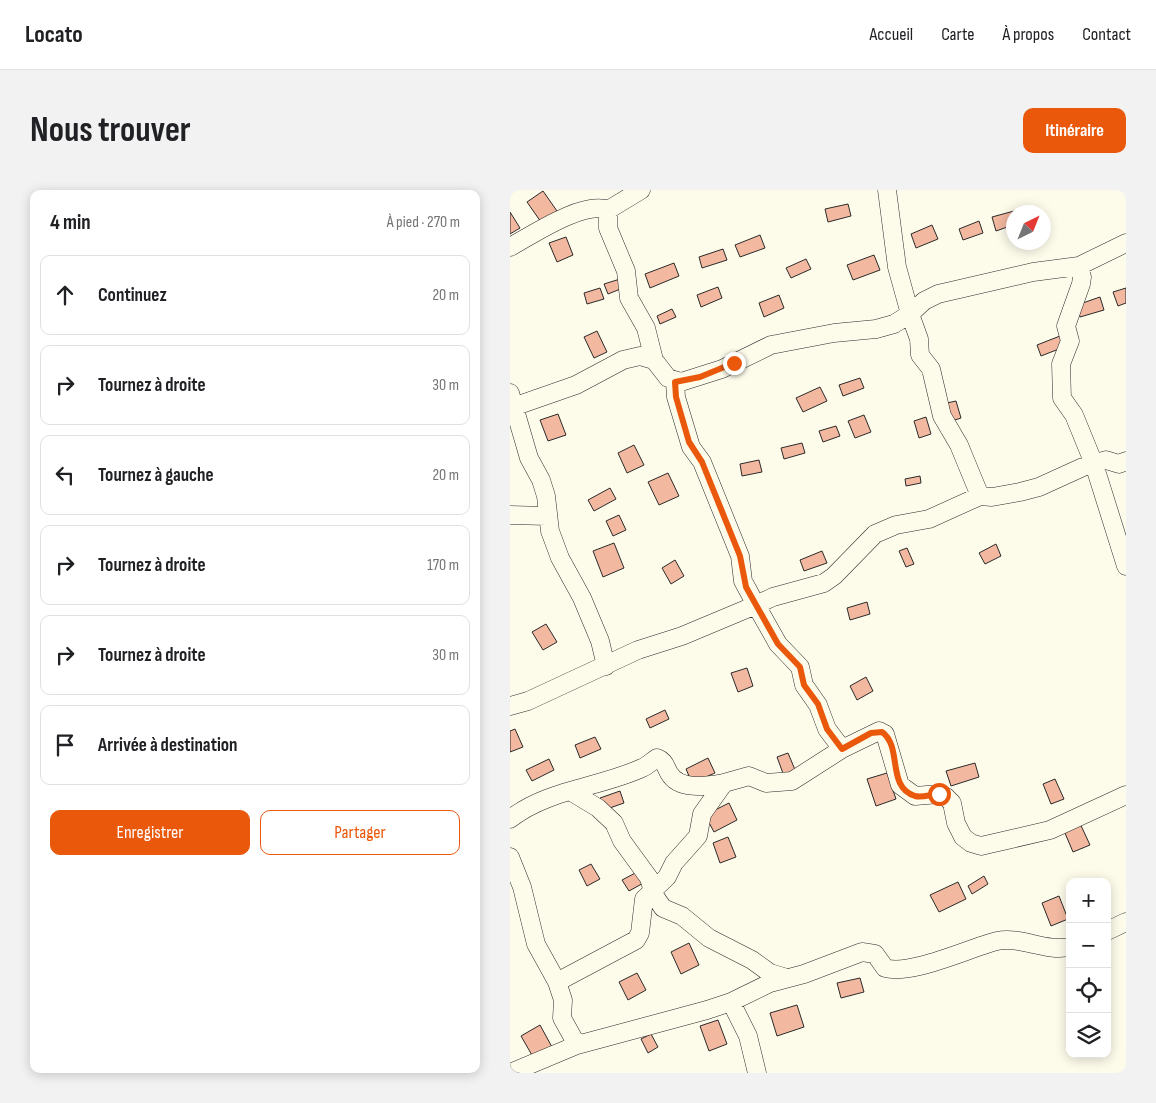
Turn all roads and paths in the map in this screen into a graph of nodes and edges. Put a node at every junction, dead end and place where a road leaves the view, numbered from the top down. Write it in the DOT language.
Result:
graph roads {
  1 [pos="887,190"];
  2 [pos="631,192"];
  3 [pos="608,210"];
  4 [pos="1126,243"];
  5 [pos="510,247"];
  6 [pos="1079,266"];
  7 [pos="910,314"];
  8 [pos="648,353"];
  9 [pos="675,382"];
  10 [pos="512,402"];
  11 [pos="1126,461"];
  12 [pos="1094,464"];
  13 [pos="980,496"];
  14 [pos="510,515"];
  15 [pos="547,516"];
  16 [pos="1126,566"];
  17 [pos="756,605"];
  18 [pos="606,666"];
  19 [pos="510,706"];
  20 [pos="842,749"];
  21 [pos="724,783"];
  22 [pos="570,792"];
  23 [pos="1126,795"];
  24 [pos="510,819"];
  25 [pos="510,857"];
  26 [pos="652,891"];
  27 [pos="1126,922"];
  28 [pos="1111,929"];
  29 [pos="1066,947"];
  30 [pos="787,978"];
  31 [pos="557,982"];
  32 [pos="731,1002"];
  33 [pos="577,1045"];
  34 [pos="510,1073"];
  35 [pos="758,1073"];
  1 -- 7 [label="street"];
  2 -- 3 [label="street"];
  3 -- 5 [label="street"];
  3 -- 8 [label="street"];
  4 -- 6 [label="street"];
  6 -- 7 [label="street"];
  6 -- 12 [label="street"];
  7 -- 9 [label="street"];
  7 -- 13 [label="street"];
  8 -- 9 [label="street"];
  8 -- 10 [label="street"];
  9 -- 17 [label="street"];
  10 -- 15 [label="street"];
  11 -- 12 [label="street"];
  12 -- 13 [label="street"];
  12 -- 16 [label="street"];
  13 -- 17 [label="street"];
  14 -- 15 [label="street"];
  15 -- 18 [label="street"];
  17 -- 18 [label="street"];
  17 -- 20 [label="street"];
  18 -- 19 [label="street"];
  20 -- 21 [label="street"];
  20 -- 23 [label="street"];
  21 -- 22 [label="street"];
  21 -- 26 [label="street"];
  22 -- 24 [label="street"];
  22 -- 26 [label="street"];
  25 -- 31 [label="street"];
  26 -- 30 [label="street"];
  26 -- 31 [label="street"];
  27 -- 28 [label="street"];
  29 -- 30 [label="street"];
  30 -- 32 [label="street"];
  31 -- 33 [label="street"];
  32 -- 33 [label="street"];
  32 -- 35 [label="street"];
  33 -- 34 [label="street"];
}
